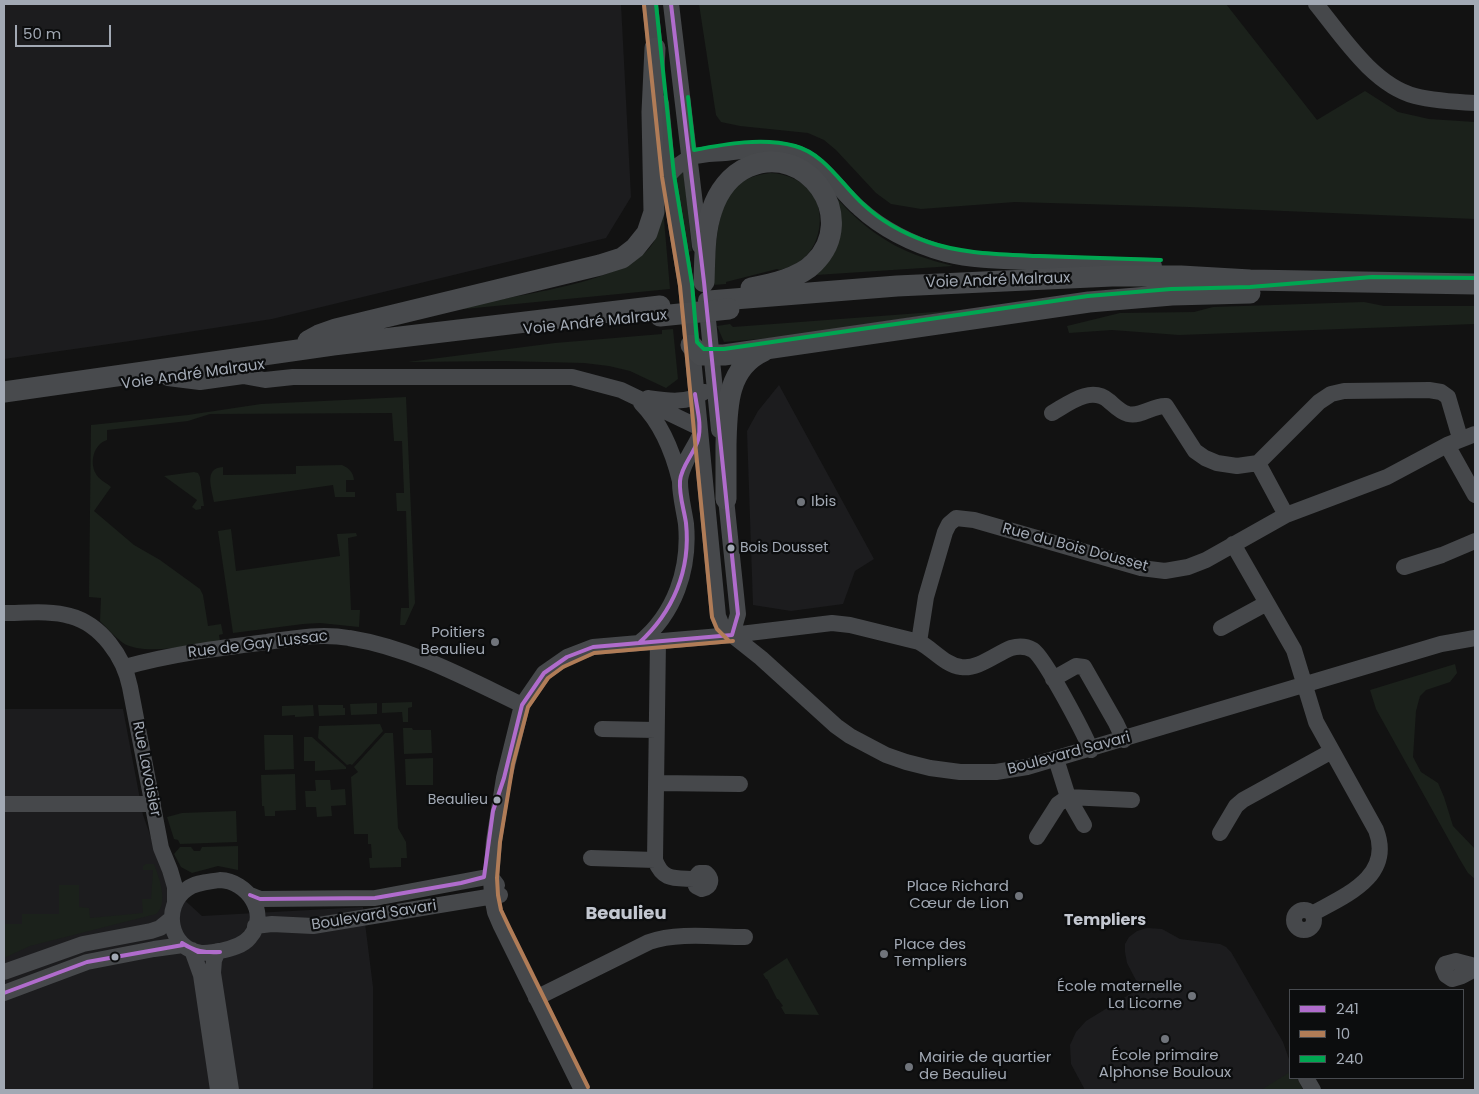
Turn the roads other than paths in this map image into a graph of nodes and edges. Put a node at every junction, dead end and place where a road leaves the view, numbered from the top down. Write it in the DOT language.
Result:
graph roads {
  1 [pos="650,4"];
  2 [pos="670,4"];
  3 [pos="1316,4"];
  4 [pos="655,48"];
  5 [pos="1475,103"];
  6 [pos="688,158"];
  7 [pos="668,176"];
  8 [pos="1373,283"];
  9 [pos="1475,284"];
  10 [pos="719,297"];
  11 [pos="660,311"];
  12 [pos="691,344"];
  13 [pos="769,349"];
  14 [pos="295,350"];
  15 [pos="712,356"];
  16 [pos="168,378"];
  17 [pos="715,384"];
  18 [pos="4,392"];
  19 [pos="634,395"];
  20 [pos="696,398"];
  21 [pos="4,402"];
  22 [pos="1052,413"];
  23 [pos="699,432"];
  24 [pos="1461,439"];
  25 [pos="1258,462"];
  26 [pos="680,481"];
  27 [pos="1475,495"];
  28 [pos="726,499"];
  29 [pos="1286,514"];
  30 [pos="1475,541"];
  31 [pos="1233,544"];
  32 [pos="1404,567"];
  33 [pos="1267,603"];
  34 [pos="4,613"];
  35 [pos="1221,628"];
  36 [pos="732,635"];
  37 [pos="1475,638"];
  38 [pos="658,641"];
  39 [pos="918,642"];
  40 [pos="639,643"];
  41 [pos="125,667"];
  42 [pos="1053,679"];
  43 [pos="1305,685"];
  44 [pos="522,705"];
  45 [pos="602,730"];
  46 [pos="656,730"];
  47 [pos="1124,740"];
  48 [pos="1091,750"];
  49 [pos="1332,752"];
  50 [pos="1056,759"];
  51 [pos="656,783"];
  52 [pos="740,784"];
  53 [pos="1068,797"];
  54 [pos="1132,800"];
  55 [pos="4,804"];
  56 [pos="153,804"];
  57 [pos="1084,825"];
  58 [pos="1220,833"];
  59 [pos="1037,837"];
  60 [pos="590,858"];
  61 [pos="655,860"];
  62 [pos="170,870"];
  63 [pos="694,879"];
  64 [pos="201,883"];
  65 [pos="493,887"];
  66 [pos="250,895"];
  67 [pos="175,902"];
  68 [pos="1312,914"];
  69 [pos="171,919"];
  70 [pos="255,926"];
  71 [pos="745,937"];
  72 [pos="188,948"];
  73 [pos="218,951"];
  74 [pos="4,972"];
  75 [pos="5,991"];
  76 [pos="536,998"];
  77 [pos="1307,1079"];
  78 [pos="218,1090"];
  79 [pos="224,1090"];
  80 [pos="231,1090"];
  81 [pos="582,1090"];
  82 [pos="1313,1090"];
  1 -- 4 [label="street, Boulevard Savari"];
  2 -- 6 [label="street"];
  3 -- 5 [label="street"];
  4 -- 7 [label="street, Boulevard Savari"];
  4 -- 14 [label="main road"];
  6 -- 7 [label="street"];
  6 -- 8 [label="street"];
  6 -- 10 [label="street"];
  7 -- 12 [label="street, Boulevard Savari"];
  8 -- 9 [label="main road, Voie André Malraux"];
  8 -- 10 [label="main road, Voie André Malraux"];
  8 -- 13 [label="main road"];
  10 -- 10 [label="main road"];
  10 -- 11 [label="main road, Voie André Malraux, bridge"];
  10 -- 15 [label="street"];
  11 -- 14 [label="main road, Voie André Malraux"];
  11 -- 16 [label="main road, Voie André Malraux"];
  12 -- 15 [label="main road"];
  12 -- 20 [label="street, Boulevard Savari"];
  13 -- 15 [label="main road"];
  13 -- 28 [label="main road"];
  14 -- 18 [label="main road, Voie André Malraux"];
  15 -- 17 [label="street"];
  16 -- 19 [label="street"];
  16 -- 21 [label="main road, Voie André Malraux"];
  17 -- 20 [label="street"];
  17 -- 28 [label="street"];
  19 -- 20 [label="street"];
  19 -- 23 [label="street"];
  19 -- 26 [label="street"];
  20 -- 23 [label="street, Boulevard Savari"];
  22 -- 25 [label="street"];
  23 -- 26 [label="street"];
  23 -- 36 [label="street, Boulevard Savari"];
  24 -- 25 [label="street"];
  24 -- 27 [label="street"];
  24 -- 29 [label="street, Rue du Bois Dousset"];
  25 -- 29 [label="street"];
  26 -- 40 [label="street"];
  28 -- 36 [label="street"];
  29 -- 31 [label="street, Rue du Bois Dousset"];
  30 -- 32 [label="street"];
  31 -- 33 [label="street"];
  31 -- 39 [label="street, Rue du Bois Dousset"];
  33 -- 35 [label="street"];
  33 -- 43 [label="street"];
  34 -- 41 [label="street"];
  36 -- 38 [label="street"];
  36 -- 39 [label="street"];
  36 -- 50 [label="street, Boulevard Savari"];
  37 -- 43 [label="street, Boulevard Savari"];
  38 -- 40 [label="street"];
  38 -- 46 [label="street"];
  39 -- 42 [label="street"];
  40 -- 44 [label="street"];
  41 -- 44 [label="street, Rue de Gay Lussac"];
  41 -- 56 [label="street, Rue Lavoisier"];
  42 -- 47 [label="street"];
  42 -- 48 [label="street"];
  43 -- 47 [label="street, Boulevard Savari"];
  43 -- 49 [label="street"];
  44 -- 65 [label="street"];
  45 -- 46 [label="street"];
  46 -- 51 [label="street"];
  47 -- 48 [label="street, Boulevard Savari"];
  48 -- 50 [label="street, Boulevard Savari"];
  49 -- 58 [label="street"];
  49 -- 68 [label="street"];
  50 -- 53 [label="street"];
  51 -- 52 [label="street"];
  51 -- 61 [label="street"];
  53 -- 54 [label="street"];
  53 -- 57 [label="street"];
  53 -- 59 [label="street"];
  55 -- 56 [label="street"];
  56 -- 62 [label="street, Rue Lavoisier"];
  60 -- 61 [label="street"];
  61 -- 63 [label="street"];
  62 -- 64 [label="street"];
  62 -- 67 [label="street, Rue Lavoisier"];
  64 -- 66 [label="street"];
  64 -- 67 [label="street"];
  65 -- 66 [label="street"];
  65 -- 70 [label="street, Boulevard Savari"];
  65 -- 76 [label="street"];
  66 -- 70 [label="street"];
  67 -- 69 [label="street"];
  69 -- 72 [label="street"];
  69 -- 74 [label="street"];
  70 -- 73 [label="street"];
  71 -- 76 [label="street"];
  72 -- 73 [label="street"];
  72 -- 75 [label="street"];
  72 -- 78 [label="street"];
  73 -- 80 [label="street"];
  76 -- 81 [label="street"];
  77 -- 82 [label="street"];
  79 -- 80 [label="street"];
}
